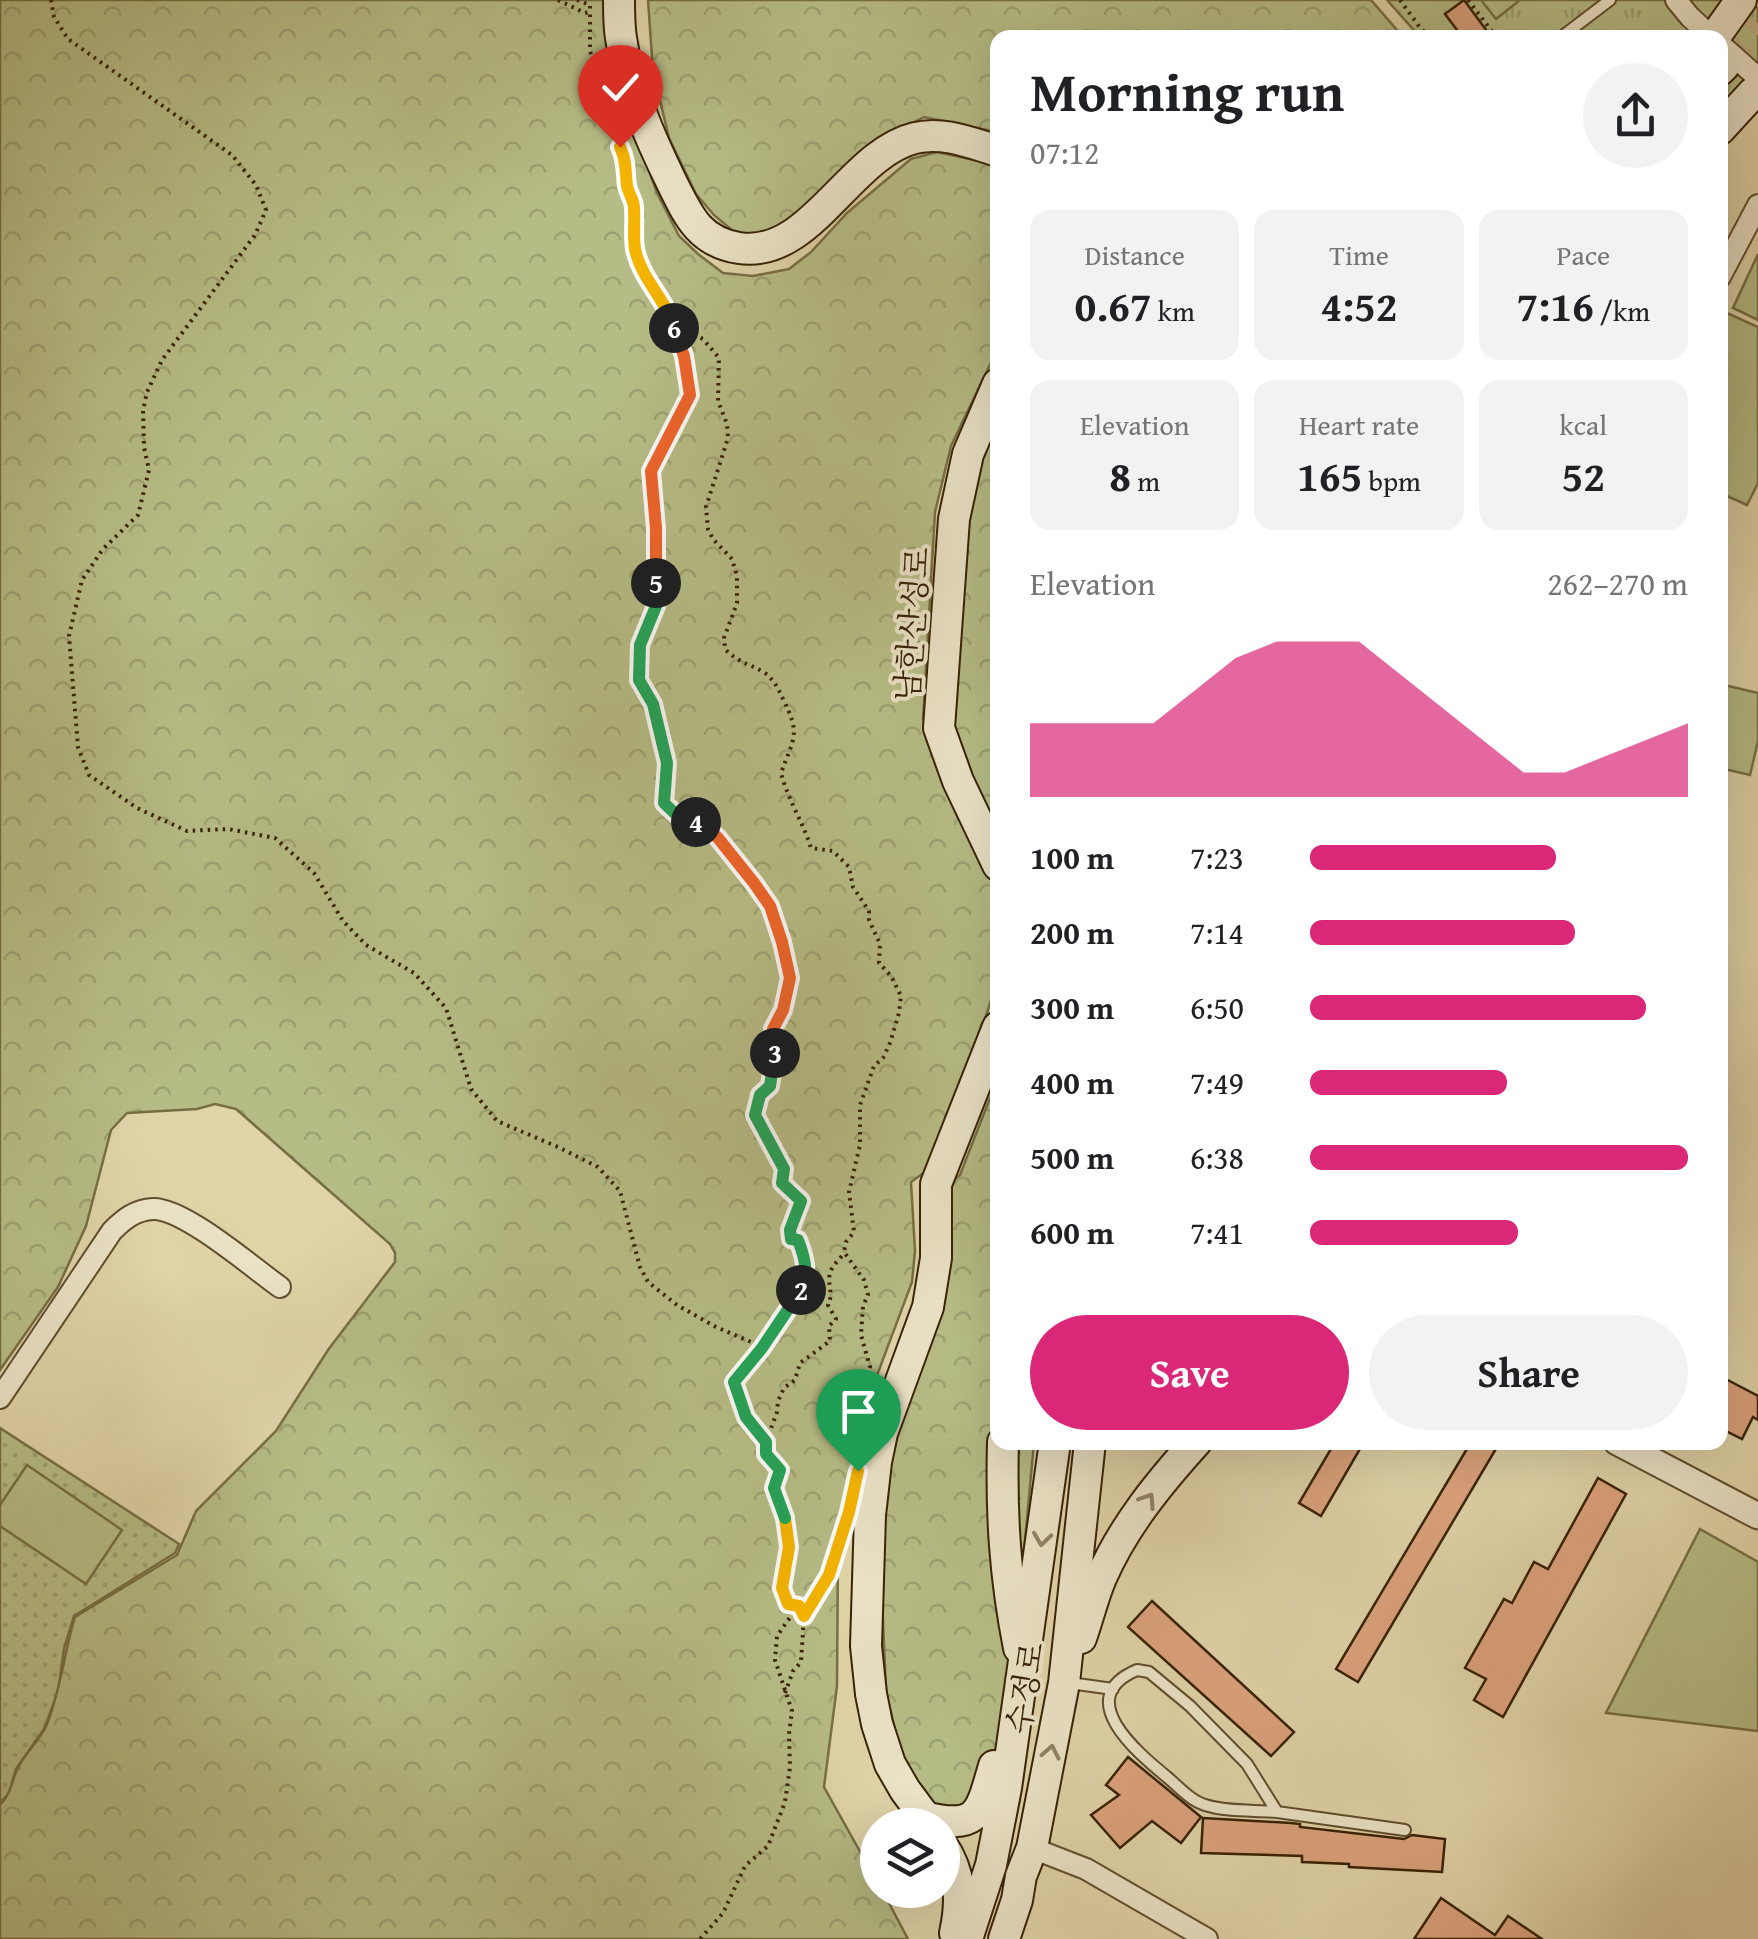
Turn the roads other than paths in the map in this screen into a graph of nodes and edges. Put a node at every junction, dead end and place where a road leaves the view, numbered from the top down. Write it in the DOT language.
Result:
graph roads {
  1 [pos="619,0"];
  2 [pos="1610,0"];
  3 [pos="1676,0"];
  4 [pos="1741,0"];
  5 [pos="1571,30"];
  6 [pos="1701,30"];
  7 [pos="1727,30"];
  8 [pos="1728,60"];
  9 [pos="1755,86"];
  10 [pos="1728,118"];
  11 [pos="990,149"];
  12 [pos="1758,205"];
  13 [pos="1728,262"];
  14 [pos="990,403"];
  15 [pos="990,848"];
  16 [pos="990,1046"];
  17 [pos="280,1288"];
  18 [pos="0,1398"];
  19 [pos="1002,1450"];
  20 [pos="1054,1450"];
  21 [pos="1089,1450"];
  22 [pos="1189,1450"];
  23 [pos="1632,1450"];
  24 [pos="1758,1516"];
  25 [pos="1023,1671"];
  26 [pos="1064,1683"];
  27 [pos="1113,1688"];
  28 [pos="1015,1713"];
  29 [pos="920,1808"];
  30 [pos="1277,1812"];
  31 [pos="960,1822"];
  32 [pos="1405,1830"];
  33 [pos="994,1852"];
  34 [pos="960,1854"];
  35 [pos="1027,1862"];
  36 [pos="959,1908"];
  37 [pos="954,1939"];
  38 [pos="967,1939"];
  39 [pos="1004,1939"];
  40 [pos="1207,1939"];
  1 -- 11 [label="main road"];
  2 -- 5 [label="lane"];
  3 -- 6 [label="street"];
  4 -- 7 [label="main road"];
  8 -- 9 [label="street"];
  9 -- 10 [label="main road"];
  12 -- 13 [label="street"];
  14 -- 15 [label="main road, 남한산성로"];
  16 -- 29 [label="main road"];
  17 -- 18 [label="street"];
  19 -- 25 [label="main road"];
  20 -- 25 [label="main road, 수정로, one-way"];
  21 -- 26 [label="main road, 수정로"];
  26 -- 22 [label="main road, one-way"];
  23 -- 24 [label="street"];
  25 -- 28 [label="main road, 수정로"];
  26 -- 27 [label="lane"];
  35 -- 26 [label="main road, 수정로, one-way"];
  27 -- 30 [label="lane"];
  27 -- 30 [label="lane"];
  28 -- 31 [label="main road"];
  28 -- 33 [label="main road, 수정로"];
  30 -- 32 [label="lane"];
  33 -- 34 [label="main road"];
  33 -- 35 [label="main road"];
  33 -- 38 [label="main road, 수정로"];
  35 -- 39 [label="main road, 수정로"];
  35 -- 40 [label="street"];
  36 -- 37 [label="main road"];
}
